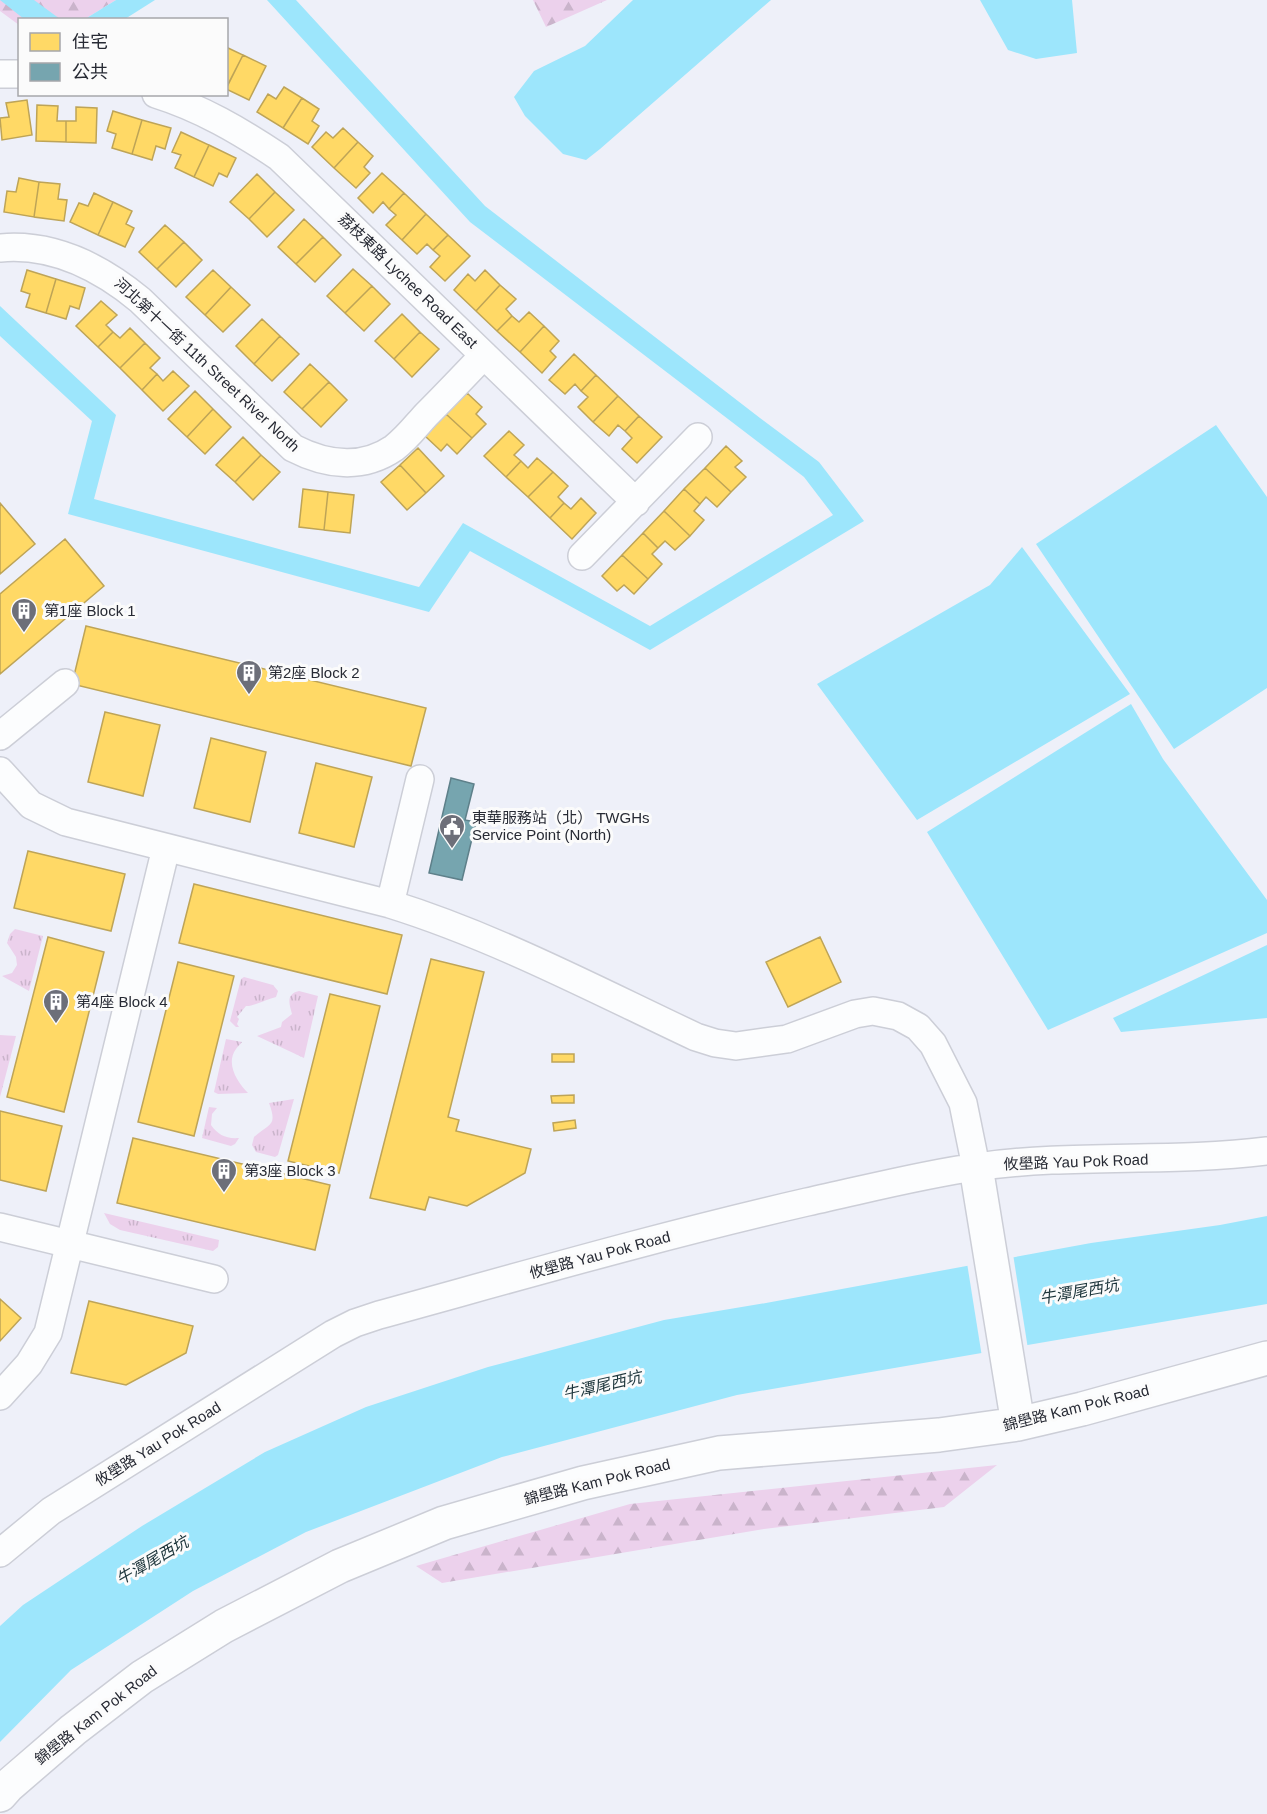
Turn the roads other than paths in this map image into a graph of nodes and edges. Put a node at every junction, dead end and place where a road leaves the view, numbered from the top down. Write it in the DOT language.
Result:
graph roads {
  1 [pos="0,74"];
  2 [pos="18,74"];
  3 [pos="161,96"];
  4 [pos="0,248"];
  5 [pos="484,355"];
  6 [pos="698,437"];
  7 [pos="636,502"];
  8 [pos="582,556"];
  9 [pos="65,683"];
  10 [pos="0,736"];
  11 [pos="0,771"];
  12 [pos="420,779"];
  13 [pos="166,848"];
  14 [pos="390,904"];
  15 [pos="1267,1150"];
  16 [pos="976,1167"];
  17 [pos="0,1227"];
  18 [pos="69,1244"];
  19 [pos="214,1279"];
  20 [pos="1267,1358"];
  21 [pos="0,1396"];
  22 [pos="1018,1424"];
  23 [pos="0,1553"];
  24 [pos="0,1795"];
  1 -- 2 [label="street"];
  3 -- 5 [label="street, 荔枝東路 Lychee Road East"];
  4 -- 5 [label="street, 河北第十一街 11th Street River North"];
  5 -- 7 [label="street, 荔枝東路 Lychee Road East"];
  6 -- 7 [label="street"];
  7 -- 8 [label="street"];
  9 -- 10 [label="street"];
  11 -- 13 [label="street"];
  12 -- 14 [label="street"];
  13 -- 14 [label="street"];
  13 -- 18 [label="street"];
  14 -- 16 [label="street"];
  15 -- 16 [label="street, 攸壆路 Yau Pok Road"];
  16 -- 22 [label="street"];
  16 -- 23 [label="street, 攸壆路 Yau Pok Road"];
  17 -- 18 [label="street"];
  18 -- 19 [label="street"];
  18 -- 21 [label="street"];
  20 -- 22 [label="street, 錦壆路 Kam Pok Road"];
  22 -- 24 [label="street, 錦壆路 Kam Pok Road"];
}
